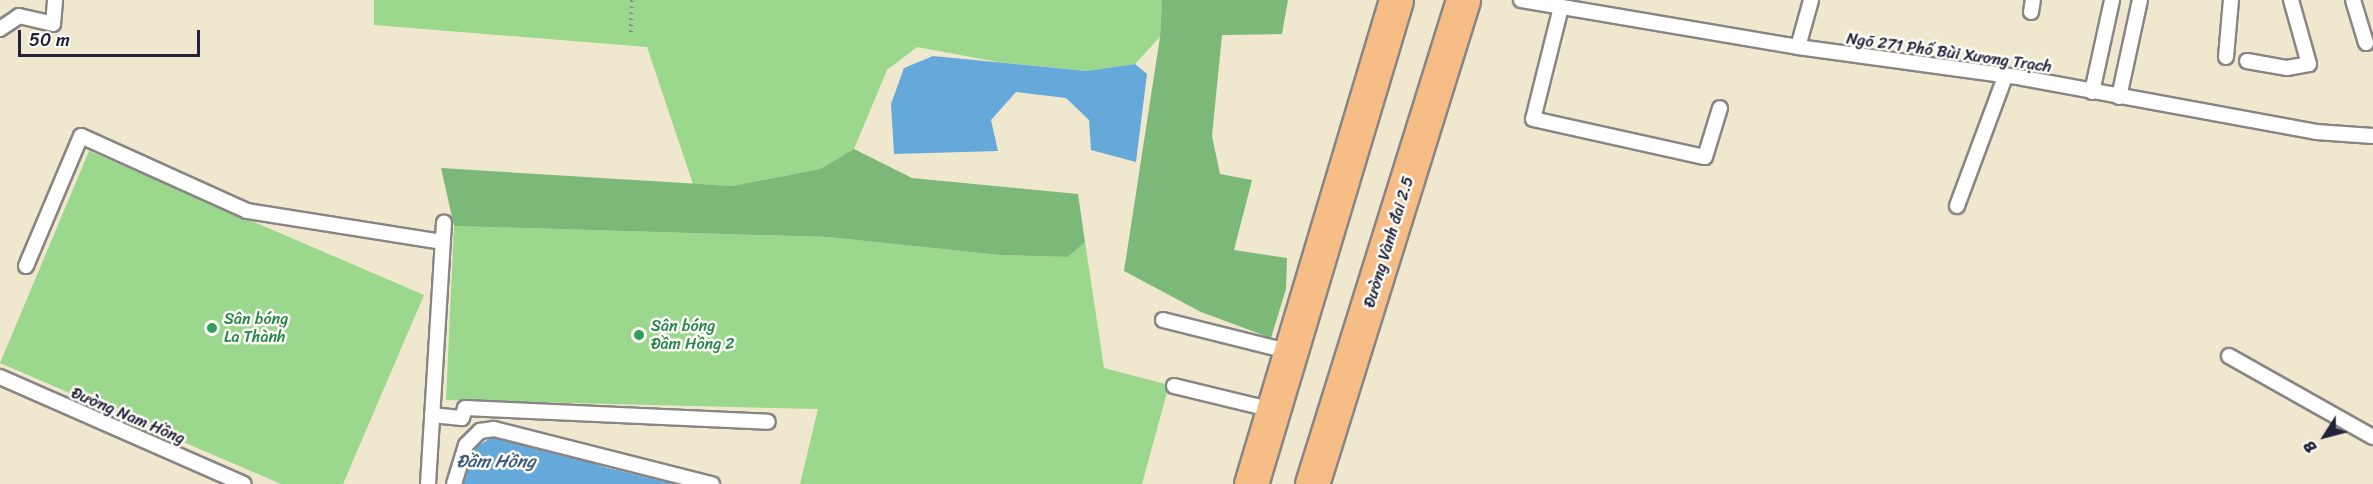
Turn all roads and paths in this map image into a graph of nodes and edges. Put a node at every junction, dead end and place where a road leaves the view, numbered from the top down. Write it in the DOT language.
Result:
graph roads {
  1 [pos="56,0"];
  2 [pos="632,0"];
  3 [pos="1396,0"];
  4 [pos="1463,0"];
  5 [pos="1521,0"];
  6 [pos="1811,0"];
  7 [pos="2112,0"];
  8 [pos="2140,0"];
  9 [pos="2231,0"];
  10 [pos="2291,0"];
  11 [pos="2353,0"];
  12 [pos="1561,7"];
  13 [pos="0,29"];
  14 [pos="631,32"];
  15 [pos="2366,43"];
  16 [pos="1798,47"];
  17 [pos="2226,57"];
  18 [pos="2247,61"];
  19 [pos="2005,77"];
  20 [pos="2092,92"];
  21 [pos="2120,97"];
  22 [pos="1720,108"];
  23 [pos="2373,136"];
  24 [pos="1957,206"];
  25 [pos="444,222"];
  26 [pos="443,242"];
  27 [pos="26,266"];
  28 [pos="1163,320"];
  29 [pos="1291,352"];
  30 [pos="2229,356"];
  31 [pos="0,377"];
  32 [pos="1174,386"];
  33 [pos="1273,410"];
  34 [pos="432,415"];
  35 [pos="768,422"];
  36 [pos="2373,437"];
  37 [pos="244,484"];
  38 [pos="428,484"];
  39 [pos="454,484"];
  40 [pos="712,484"];
  41 [pos="1251,484"];
  42 [pos="1311,484"];
  1 -- 13 [label="lane"];
  2 -- 14 [label="path"];
  3 -- 29 [label="main road"];
  4 -- 42 [label="main road, Đường Vành đai 2.5"];
  5 -- 12 [label="lane, Ngõ 271 Phố Bùi Xương Trạch"];
  6 -- 16 [label="lane"];
  7 -- 20 [label="lane"];
  8 -- 21 [label="lane"];
  9 -- 17 [label="lane"];
  10 -- 18 [label="lane"];
  11 -- 15 [label="lane"];
  12 -- 16 [label="lane, Ngõ 271 Phố Bùi Xương Trạch"];
  12 -- 22 [label="lane"];
  16 -- 19 [label="lane, Ngõ 271 Phố Bùi Xương Trạch"];
  19 -- 20 [label="lane, Ngõ 271 Phố Bùi Xương Trạch"];
  19 -- 24 [label="lane"];
  20 -- 21 [label="lane, Ngõ 271 Phố Bùi Xương Trạch"];
  21 -- 23 [label="lane, Ngõ 271 Phố Bùi Xương Trạch"];
  25 -- 26 [label="lane"];
  26 -- 27 [label="lane"];
  26 -- 34 [label="lane"];
  28 -- 29 [label="lane"];
  29 -- 33 [label="main road"];
  30 -- 36 [label="lane"];
  31 -- 37 [label="lane, Đường Nam Hồng"];
  32 -- 33 [label="lane"];
  33 -- 41 [label="main road"];
  34 -- 35 [label="lane"];
  34 -- 38 [label="lane"];
  39 -- 40 [label="lane"];
}
